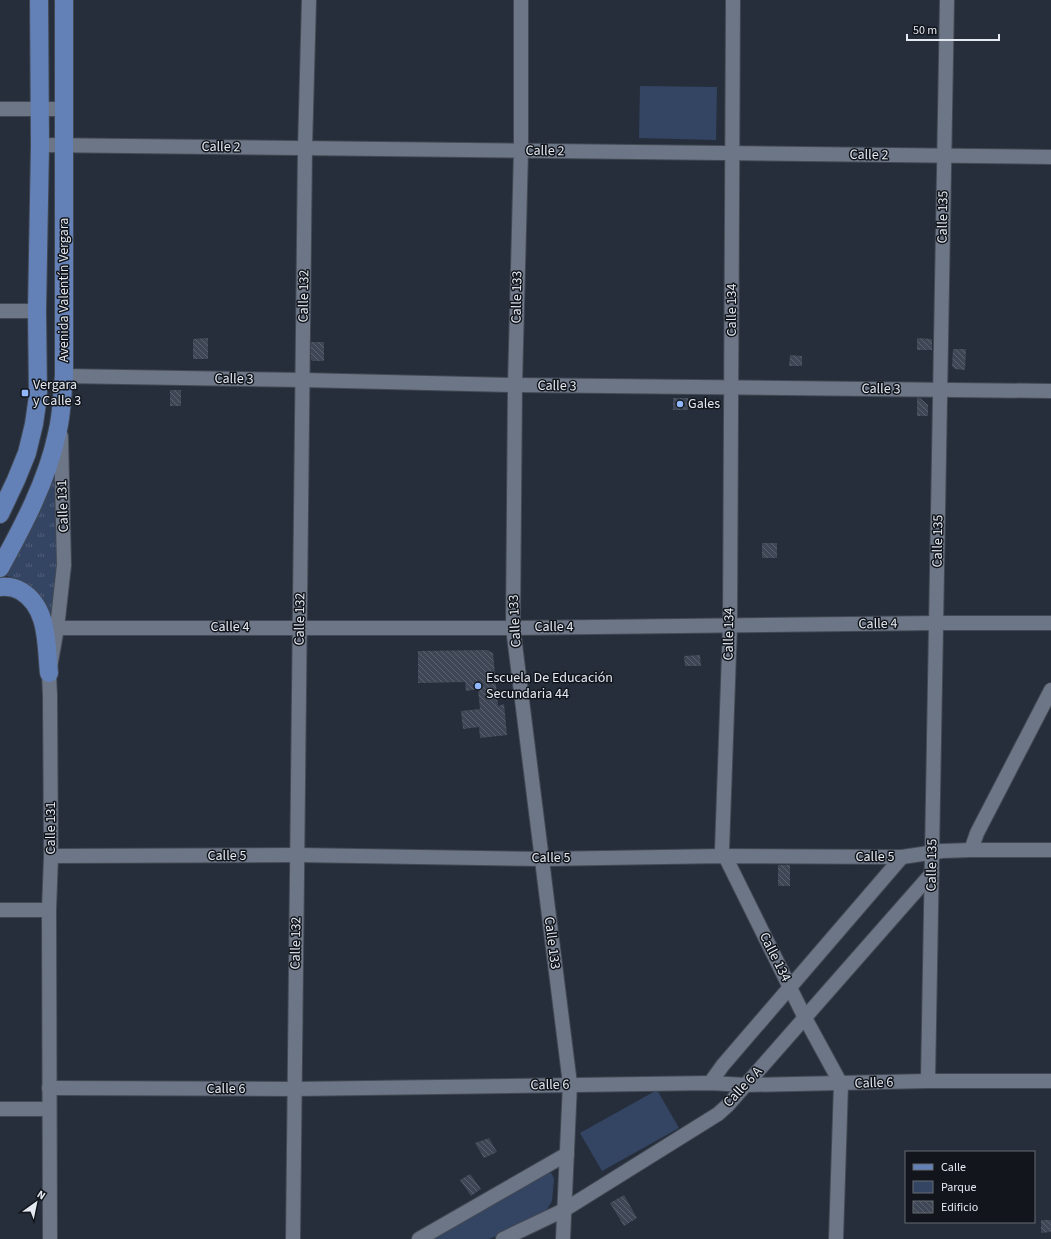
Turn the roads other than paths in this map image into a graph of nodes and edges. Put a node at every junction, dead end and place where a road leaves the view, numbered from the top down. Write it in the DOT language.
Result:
graph roads {
  1 [pos="39,0"];
  2 [pos="64,0"];
  3 [pos="309,0"];
  4 [pos="521,0"];
  5 [pos="733,0"];
  6 [pos="947,0"];
  7 [pos="0,109"];
  8 [pos="40,109"];
  9 [pos="64,109"];
  10 [pos="40,145"];
  11 [pos="64,145"];
  12 [pos="305,148"];
  13 [pos="520,151"];
  14 [pos="733,153"];
  15 [pos="944,156"];
  16 [pos="1051,157"];
  17 [pos="0,311"];
  18 [pos="37,311"];
  19 [pos="64,376"];
  20 [pos="303,380"];
  21 [pos="515,385"];
  22 [pos="732,388"];
  23 [pos="940,390"];
  24 [pos="1051,391"];
  25 [pos="60,419"];
  26 [pos="0,514"];
  27 [pos="0,568"];
  28 [pos="0,587"];
  29 [pos="937,623"];
  30 [pos="1051,623"];
  31 [pos="730,626"];
  32 [pos="300,627"];
  33 [pos="57,628"];
  34 [pos="513,628"];
  35 [pos="49,673"];
  36 [pos="1051,690"];
  37 [pos="971,850"];
  38 [pos="1051,850"];
  39 [pos="932,853"];
  40 [pos="297,855"];
  41 [pos="51,856"];
  42 [pos="724,856"];
  43 [pos="902,857"];
  44 [pos="542,859"];
  45 [pos="932,873"];
  46 [pos="0,910"];
  47 [pos="49,910"];
  48 [pos="790,988"];
  49 [pos="805,1018"];
  50 [pos="928,1081"];
  51 [pos="1051,1081"];
  52 [pos="710,1083"];
  53 [pos="570,1084"];
  54 [pos="840,1084"];
  55 [pos="746,1085"];
  56 [pos="49,1088"];
  57 [pos="294,1089"];
  58 [pos="49,1109"];
  59 [pos="0,1110"];
  60 [pos="567,1154"];
  61 [pos="564,1210"];
  62 [pos="50,1239"];
  63 [pos="293,1239"];
  64 [pos="419,1239"];
  65 [pos="504,1239"];
  66 [pos="563,1239"];
  67 [pos="836,1239"];
  1 -- 8 [label="main road, Avenida Valentín Vergara"];
  2 -- 9 [label="main road, Avenida Valentín Vergara"];
  3 -- 12 [label="street, Calle 132"];
  4 -- 13 [label="street, Calle 133"];
  5 -- 14 [label="street, Calle 134"];
  6 -- 15 [label="street, Calle 135"];
  7 -- 8 [label="street"];
  8 -- 9 [label="street"];
  8 -- 10 [label="main road, Avenida Valentín Vergara"];
  9 -- 11 [label="main road, Avenida Valentín Vergara"];
  10 -- 11 [label="street, Calle 2"];
  10 -- 18 [label="main road, Avenida Valentín Vergara"];
  11 -- 12 [label="street, Calle 2"];
  11 -- 19 [label="main road, Avenida Valentín Vergara"];
  12 -- 13 [label="street, Calle 2"];
  12 -- 20 [label="street, Calle 132"];
  13 -- 14 [label="street, Calle 2"];
  13 -- 21 [label="street, Calle 133"];
  14 -- 15 [label="street, Calle 2"];
  14 -- 22 [label="street, Calle 134"];
  15 -- 16 [label="street, Calle 2"];
  15 -- 23 [label="street, Calle 135"];
  17 -- 18 [label="street"];
  18 -- 26 [label="main road, Avenida Valentín Vergara"];
  19 -- 20 [label="street, Calle 3"];
  19 -- 25 [label="main road, Avenida Valentín Vergara"];
  20 -- 21 [label="street, Calle 3"];
  20 -- 32 [label="street, Calle 132"];
  21 -- 22 [label="street, Calle 3"];
  21 -- 34 [label="street, Calle 133"];
  22 -- 23 [label="street, Calle 3"];
  22 -- 31 [label="street, Calle 134"];
  23 -- 24 [label="street, Calle 3"];
  23 -- 29 [label="street, Calle 135"];
  25 -- 27 [label="main road, Avenida Valentín Vergara"];
  25 -- 33 [label="street, Calle 131"];
  28 -- 35 [label="main road"];
  29 -- 30 [label="street, Calle 4"];
  29 -- 31 [label="street, Calle 4"];
  29 -- 39 [label="street, Calle 135"];
  31 -- 34 [label="street, Calle 4"];
  31 -- 42 [label="street, Calle 134"];
  32 -- 33 [label="street, Calle 4"];
  32 -- 34 [label="street, Calle 4"];
  32 -- 40 [label="street, Calle 132"];
  33 -- 35 [label="street, Calle 131"];
  34 -- 44 [label="street, Calle 133"];
  35 -- 41 [label="street, Calle 131"];
  36 -- 37 [label="street"];
  37 -- 38 [label="street, Calle 5"];
  37 -- 39 [label="street, Calle 5"];
  39 -- 43 [label="street, Calle 5"];
  39 -- 45 [label="street, Calle 135"];
  40 -- 41 [label="street, Calle 5"];
  40 -- 44 [label="street, Calle 5"];
  40 -- 57 [label="street, Calle 132"];
  41 -- 47 [label="street, Calle 131"];
  42 -- 43 [label="street, Calle 5"];
  42 -- 44 [label="street, Calle 5"];
  42 -- 48 [label="street, Calle 134"];
  43 -- 48 [label="street, Calle 6 A"];
  44 -- 53 [label="street, Calle 133"];
  45 -- 49 [label="street, Calle 6 A"];
  45 -- 50 [label="street, Calle 135"];
  46 -- 47 [label="street"];
  47 -- 56 [label="street, Calle 131"];
  48 -- 49 [label="street, Calle 134"];
  48 -- 52 [label="street, Calle 6 A"];
  49 -- 54 [label="street, Calle 134"];
  49 -- 55 [label="street, Calle 6 A"];
  50 -- 51 [label="street, Calle 6"];
  50 -- 54 [label="street, Calle 6"];
  52 -- 53 [label="street, Calle 6"];
  52 -- 55 [label="street, Calle 6"];
  53 -- 57 [label="street, Calle 6"];
  53 -- 60 [label="street, Calle 133"];
  54 -- 55 [label="street, Calle 6"];
  54 -- 67 [label="street, Calle 134"];
  55 -- 61 [label="street, Calle 6 A"];
  56 -- 57 [label="street, Calle 6"];
  56 -- 58 [label="street, Calle 131"];
  57 -- 63 [label="street, Calle 132"];
  58 -- 59 [label="street"];
  58 -- 62 [label="street, Calle 131"];
  60 -- 61 [label="street, Calle 133"];
  60 -- 64 [label="street"];
  61 -- 65 [label="street, Calle 6 A"];
  61 -- 66 [label="street, Calle 133"];
}
